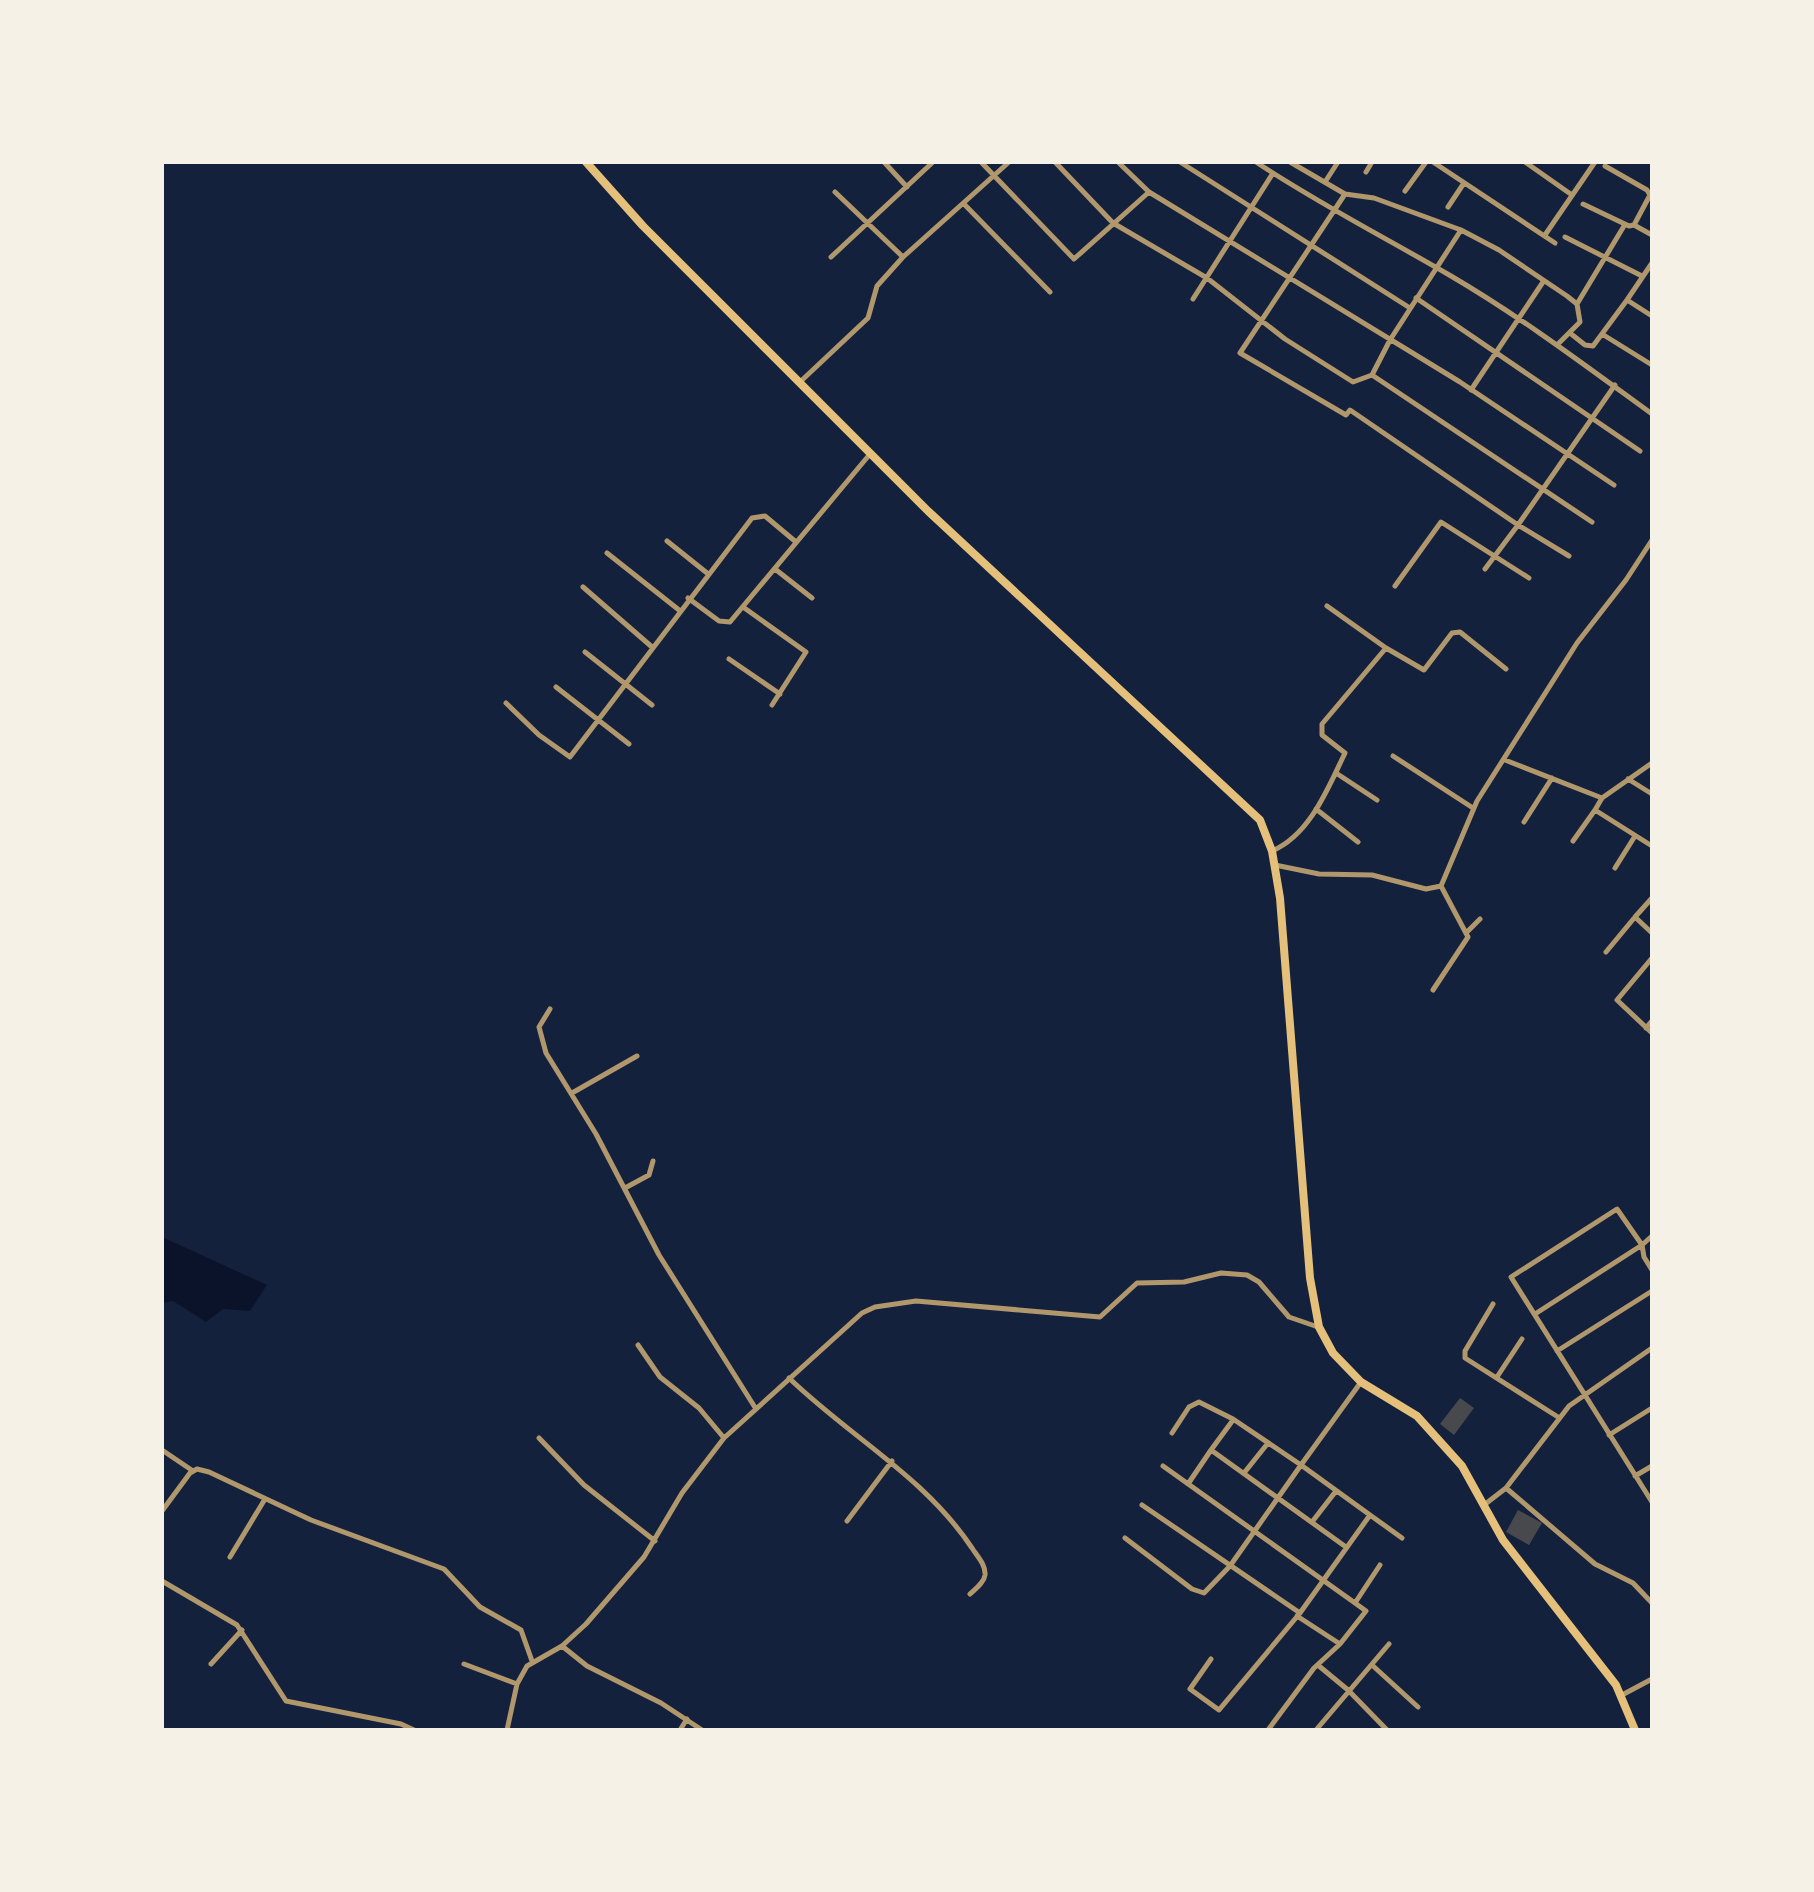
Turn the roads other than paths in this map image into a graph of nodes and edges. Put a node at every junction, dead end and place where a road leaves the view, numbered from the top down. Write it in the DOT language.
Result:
graph roads {
  1 [pos="884,162"];
  2 [pos="933,162"];
  3 [pos="981,162"];
  4 [pos="1009,162"];
  5 [pos="1055,162"];
  6 [pos="1118,162"];
  7 [pos="1180,162"];
  8 [pos="1256,162"];
  9 [pos="1292,162"];
  10 [pos="1338,162"];
  11 [pos="1372,162"];
  12 [pos="1426,162"];
  13 [pos="1433,162"];
  14 [pos="1525,162"];
  15 [pos="1595,162"];
  16 [pos="592,164"];
  17 [pos="1605,166"];
  18 [pos="1366,172"];
  19 [pos="1273,173"];
  20 [pos="995,175"];
  21 [pos="1325,182"];
  22 [pos="1464,183"];
  23 [pos="907,187"];
  24 [pos="1405,191"];
  25 [pos="835,192"];
  26 [pos="1149,192"];
  27 [pos="1345,194"];
  28 [pos="1572,195"];
  29 [pos="964,204"];
  30 [pos="1583,204"];
  31 [pos="1448,207"];
  32 [pos="1252,208"];
  33 [pos="1332,212"];
  34 [pos="867,223"];
  35 [pos="1113,223"];
  36 [pos="1634,225"];
  37 [pos="1624,226"];
  38 [pos="1461,230"];
  39 [pos="1545,235"];
  40 [pos="1652,235"];
  41 [pos="1565,237"];
  42 [pos="1229,242"];
  43 [pos="1555,243"];
  44 [pos="1311,244"];
  45 [pos="831,257"];
  46 [pos="903,257"];
  47 [pos="1606,258"];
  48 [pos="1652,263"];
  49 [pos="1435,267"];
  50 [pos="1642,276"];
  51 [pos="1207,278"];
  52 [pos="1288,279"];
  53 [pos="1543,282"];
  54 [pos="1050,292"];
  55 [pos="1416,298"];
  56 [pos="1193,299"];
  57 [pos="1627,300"];
  58 [pos="1577,304"];
  59 [pos="1410,308"];
  60 [pos="1652,316"];
  61 [pos="1261,319"];
  62 [pos="1519,319"];
  63 [pos="1570,333"];
  64 [pos="1602,334"];
  65 [pos="1390,340"];
  66 [pos="1557,345"];
  67 [pos="1494,352"];
  68 [pos="1652,365"];
  69 [pos="1372,375"];
  70 [pos="799,383"];
  71 [pos="1615,385"];
  72 [pos="1471,390"];
  73 [pos="1652,414"];
  74 [pos="1591,419"];
  75 [pos="1640,451"];
  76 [pos="870,454"];
  77 [pos="1566,455"];
  78 [pos="1614,485"];
  79 [pos="1543,489"];
  80 [pos="1592,522"];
  81 [pos="1518,525"];
  82 [pos="1652,540"];
  83 [pos="667,541"];
  84 [pos="796,542"];
  85 [pos="607,553"];
  86 [pos="1495,556"];
  87 [pos="1569,556"];
  88 [pos="775,569"];
  89 [pos="1485,569"];
  90 [pos="707,573"];
  91 [pos="1529,578"];
  92 [pos="1395,586"];
  93 [pos="583,587"];
  94 [pos="688,598"];
  95 [pos="812,598"];
  96 [pos="1327,606"];
  97 [pos="743,607"];
  98 [pos="679,610"];
  99 [pos="652,647"];
  100 [pos="1386,648"];
  101 [pos="585,652"];
  102 [pos="729,659"];
  103 [pos="1506,669"];
  104 [pos="624,684"];
  105 [pos="556,687"];
  106 [pos="780,694"];
  107 [pos="506,703"];
  108 [pos="652,705"];
  109 [pos="772,705"];
  110 [pos="598,720"];
  111 [pos="629,744"];
  112 [pos="1393,756"];
  113 [pos="1505,760"];
  114 [pos="1652,763"];
  115 [pos="1336,773"];
  116 [pos="1552,778"];
  117 [pos="1628,779"];
  118 [pos="1652,794"];
  119 [pos="1602,798"];
  120 [pos="1377,800"];
  121 [pos="1473,808"];
  122 [pos="1316,809"];
  123 [pos="1595,810"];
  124 [pos="1524,822"];
  125 [pos="1635,836"];
  126 [pos="1573,841"];
  127 [pos="1358,842"];
  128 [pos="1652,846"];
  129 [pos="1272,851"];
  130 [pos="1275,865"];
  131 [pos="1615,868"];
  132 [pos="1441,886"];
  133 [pos="1652,898"];
  134 [pos="1635,917"];
  135 [pos="1480,919"];
  136 [pos="1467,932"];
  137 [pos="1652,933"];
  138 [pos="1606,952"];
  139 [pos="1652,958"];
  140 [pos="1433,990"];
  141 [pos="550,1009"];
  142 [pos="1652,1021"];
  143 [pos="1646,1028"];
  144 [pos="1652,1033"];
  145 [pos="637,1056"];
  146 [pos="572,1093"];
  147 [pos="653,1161"];
  148 [pos="625,1188"];
  149 [pos="1652,1236"];
  150 [pos="1642,1245"];
  151 [pos="1652,1270"];
  152 [pos="1652,1291"];
  153 [pos="1493,1304"];
  154 [pos="1535,1314"];
  155 [pos="1319,1327"];
  156 [pos="1522,1339"];
  157 [pos="638,1345"];
  158 [pos="1652,1348"];
  159 [pos="1557,1351"];
  160 [pos="1497,1377"];
  161 [pos="789,1378"];
  162 [pos="1361,1382"];
  163 [pos="1584,1393"];
  164 [pos="1652,1408"];
  165 [pos="756,1409"];
  166 [pos="1558,1417"];
  167 [pos="1233,1419"];
  168 [pos="1172,1433"];
  169 [pos="1609,1435"];
  170 [pos="539,1438"];
  171 [pos="724,1438"];
  172 [pos="1268,1443"];
  173 [pos="162,1450"];
  174 [pos="1211,1450"];
  175 [pos="892,1461"];
  176 [pos="1301,1465"];
  177 [pos="1163,1466"];
  178 [pos="1652,1466"];
  179 [pos="193,1471"];
  180 [pos="1244,1473"];
  181 [pos="1635,1476"];
  182 [pos="1188,1484"];
  183 [pos="1506,1488"];
  184 [pos="1337,1491"];
  185 [pos="1279,1498"];
  186 [pos="265,1499"];
  187 [pos="1652,1502"];
  188 [pos="1142,1505"];
  189 [pos="1484,1505"];
  190 [pos="162,1511"];
  191 [pos="1370,1515"];
  192 [pos="847,1521"];
  193 [pos="1312,1522"];
  194 [pos="1255,1532"];
  195 [pos="1125,1538"];
  196 [pos="1402,1538"];
  197 [pos="655,1541"];
  198 [pos="1346,1547"];
  199 [pos="230,1557"];
  200 [pos="1380,1565"];
  201 [pos="1230,1566"];
  202 [pos="1322,1579"];
  203 [pos="162,1581"];
  204 [pos="970,1594"];
  205 [pos="1355,1603"];
  206 [pos="1652,1603"];
  207 [pos="1298,1615"];
  208 [pos="242,1630"];
  209 [pos="1340,1644"];
  210 [pos="1389,1644"];
  211 [pos="562,1646"];
  212 [pos="1211,1659"];
  213 [pos="532,1661"];
  214 [pos="211,1664"];
  215 [pos="464,1664"];
  216 [pos="1372,1665"];
  217 [pos="1319,1666"];
  218 [pos="1652,1679"];
  219 [pos="517,1684"];
  220 [pos="1348,1690"];
  221 [pos="1622,1695"];
  222 [pos="1418,1707"];
  223 [pos="687,1719"];
  224 [pos="414,1730"];
  225 [pos="507,1730"];
  226 [pos="680,1730"];
  227 [pos="702,1730"];
  228 [pos="1268,1730"];
  229 [pos="1316,1730"];
  230 [pos="1387,1730"];
  231 [pos="1635,1730"];
  1 -- 23 [label="street"];
  2 -- 23 [label="street"];
  3 -- 20 [label="street"];
  4 -- 20 [label="street"];
  5 -- 35 [label="street"];
  6 -- 26 [label="street"];
  7 -- 32 [label="street"];
  8 -- 19 [label="street"];
  9 -- 21 [label="street"];
  10 -- 21 [label="street"];
  11 -- 18 [label="street"];
  12 -- 24 [label="street"];
  13 -- 22 [label="street"];
  14 -- 28 [label="street"];
  15 -- 28 [label="street"];
  16 -- 70 [label="main road"];
  17 -- 36 [label="street"];
  19 -- 32 [label="street"];
  19 -- 33 [label="street"];
  20 -- 29 [label="street"];
  20 -- 35 [label="street"];
  21 -- 27 [label="street"];
  22 -- 31 [label="street"];
  22 -- 39 [label="street"];
  23 -- 34 [label="street"];
  25 -- 34 [label="street"];
  26 -- 35 [label="street"];
  26 -- 42 [label="street"];
  27 -- 33 [label="street"];
  27 -- 38 [label="street"];
  28 -- 39 [label="street"];
  29 -- 46 [label="street"];
  29 -- 54 [label="street"];
  30 -- 37 [label="street"];
  32 -- 42 [label="street"];
  32 -- 44 [label="street"];
  33 -- 44 [label="street"];
  33 -- 49 [label="street"];
  34 -- 45 [label="street"];
  34 -- 46 [label="street"];
  35 -- 51 [label="street"];
  36 -- 37 [label="street"];
  36 -- 40 [label="street"];
  37 -- 47 [label="street"];
  38 -- 49 [label="street"];
  38 -- 53 [label="street"];
  39 -- 43 [label="street"];
  41 -- 47 [label="street"];
  42 -- 51 [label="street"];
  42 -- 52 [label="street"];
  44 -- 52 [label="street"];
  44 -- 59 [label="street"];
  46 -- 70 [label="street"];
  47 -- 50 [label="street"];
  47 -- 58 [label="street"];
  48 -- 50 [label="street"];
  49 -- 55 [label="street"];
  49 -- 62 [label="street"];
  50 -- 57 [label="street"];
  51 -- 56 [label="street"];
  51 -- 61 [label="street"];
  52 -- 61 [label="street"];
  52 -- 65 [label="street"];
  53 -- 58 [label="street"];
  53 -- 62 [label="street"];
  55 -- 59 [label="street"];
  55 -- 67 [label="street"];
  57 -- 60 [label="street"];
  57 -- 64 [label="street"];
  58 -- 63 [label="street"];
  59 -- 65 [label="street"];
  61 -- 69 [label="street"];
  61 -- 81 [label="street"];
  62 -- 66 [label="street"];
  62 -- 67 [label="street"];
  63 -- 64 [label="street"];
  63 -- 66 [label="street"];
  64 -- 68 [label="street"];
  65 -- 69 [label="street"];
  65 -- 72 [label="street"];
  66 -- 71 [label="street"];
  67 -- 72 [label="street"];
  67 -- 74 [label="street"];
  69 -- 79 [label="street"];
  70 -- 76 [label="main road"];
  71 -- 73 [label="street"];
  71 -- 74 [label="street"];
  72 -- 77 [label="street"];
  74 -- 75 [label="street"];
  74 -- 77 [label="street"];
  76 -- 84 [label="street"];
  76 -- 129 [label="main road"];
  77 -- 78 [label="street"];
  77 -- 79 [label="street"];
  79 -- 80 [label="street"];
  79 -- 81 [label="street"];
  81 -- 86 [label="street"];
  81 -- 87 [label="street"];
  82 -- 113 [label="street"];
  83 -- 90 [label="street"];
  84 -- 88 [label="street"];
  84 -- 90 [label="street"];
  85 -- 98 [label="street"];
  86 -- 89 [label="street"];
  86 -- 91 [label="street"];
  86 -- 92 [label="street"];
  88 -- 95 [label="street"];
  88 -- 97 [label="street"];
  90 -- 94 [label="street"];
  93 -- 99 [label="street"];
  94 -- 97 [label="street"];
  94 -- 98 [label="street"];
  96 -- 100 [label="street"];
  97 -- 106 [label="street"];
  98 -- 99 [label="street"];
  99 -- 104 [label="street"];
  100 -- 103 [label="street"];
  100 -- 115 [label="street"];
  101 -- 104 [label="street"];
  102 -- 106 [label="street"];
  104 -- 108 [label="street"];
  104 -- 110 [label="street"];
  105 -- 110 [label="street"];
  106 -- 109 [label="street"];
  107 -- 110 [label="street"];
  110 -- 111 [label="street"];
  112 -- 121 [label="street"];
  113 -- 116 [label="street"];
  113 -- 121 [label="street"];
  114 -- 117 [label="street"];
  115 -- 120 [label="street"];
  115 -- 122 [label="street"];
  116 -- 119 [label="street"];
  116 -- 124 [label="street"];
  117 -- 118 [label="street"];
  117 -- 119 [label="street"];
  119 -- 123 [label="street"];
  121 -- 132 [label="street"];
  122 -- 127 [label="street"];
  122 -- 129 [label="street"];
  123 -- 125 [label="street"];
  123 -- 126 [label="street"];
  125 -- 128 [label="street"];
  125 -- 131 [label="street"];
  129 -- 130 [label="main road"];
  130 -- 132 [label="street"];
  130 -- 155 [label="main road"];
  132 -- 136 [label="street"];
  133 -- 134 [label="street"];
  134 -- 137 [label="street"];
  134 -- 138 [label="street"];
  135 -- 136 [label="street"];
  136 -- 140 [label="street"];
  139 -- 143 [label="street"];
  141 -- 146 [label="street"];
  142 -- 143 [label="street"];
  143 -- 144 [label="street"];
  145 -- 146 [label="street"];
  146 -- 148 [label="street"];
  147 -- 148 [label="street"];
  148 -- 165 [label="street"];
  149 -- 150 [label="street"];
  150 -- 151 [label="street"];
  150 -- 154 [label="street"];
  150 -- 154 [label="street"];
  152 -- 159 [label="street"];
  153 -- 160 [label="street"];
  154 -- 159 [label="street"];
  155 -- 161 [label="street"];
  155 -- 162 [label="main road"];
  156 -- 160 [label="street"];
  157 -- 171 [label="street"];
  158 -- 163 [label="street"];
  159 -- 163 [label="street"];
  160 -- 166 [label="street"];
  161 -- 165 [label="street"];
  161 -- 175 [label="street"];
  162 -- 176 [label="street"];
  162 -- 189 [label="main road"];
  163 -- 166 [label="street"];
  163 -- 169 [label="street"];
  164 -- 169 [label="street"];
  165 -- 171 [label="street"];
  166 -- 183 [label="street"];
  167 -- 168 [label="street"];
  167 -- 172 [label="street"];
  167 -- 174 [label="street"];
  169 -- 181 [label="street"];
  170 -- 197 [label="street"];
  171 -- 197 [label="street"];
  172 -- 176 [label="street"];
  172 -- 180 [label="street"];
  173 -- 179 [label="street"];
  174 -- 180 [label="street"];
  174 -- 182 [label="street"];
  175 -- 192 [label="street"];
  175 -- 204 [label="street"];
  176 -- 184 [label="street"];
  176 -- 185 [label="street"];
  177 -- 182 [label="street"];
  178 -- 181 [label="street"];
  179 -- 186 [label="street"];
  179 -- 190 [label="street"];
  180 -- 185 [label="street"];
  181 -- 187 [label="street"];
  182 -- 194 [label="street"];
  183 -- 189 [label="street"];
  183 -- 206 [label="street"];
  184 -- 191 [label="street"];
  184 -- 193 [label="street"];
  185 -- 193 [label="street"];
  185 -- 194 [label="street"];
  186 -- 199 [label="street"];
  186 -- 213 [label="street"];
  188 -- 201 [label="street"];
  189 -- 221 [label="main road"];
  191 -- 196 [label="street"];
  191 -- 198 [label="street"];
  193 -- 198 [label="street"];
  194 -- 201 [label="street"];
  194 -- 202 [label="street"];
  195 -- 201 [label="street"];
  197 -- 211 [label="street"];
  198 -- 202 [label="street"];
  200 -- 205 [label="street"];
  201 -- 207 [label="street"];
  202 -- 205 [label="street"];
  202 -- 207 [label="street"];
  203 -- 208 [label="street"];
  205 -- 209 [label="street"];
  207 -- 209 [label="street"];
  207 -- 212 [label="street"];
  208 -- 214 [label="street"];
  208 -- 224 [label="street"];
  209 -- 217 [label="street"];
  210 -- 216 [label="street"];
  211 -- 213 [label="street"];
  211 -- 223 [label="street"];
  213 -- 219 [label="street"];
  215 -- 219 [label="street"];
  216 -- 220 [label="street"];
  216 -- 222 [label="street"];
  217 -- 220 [label="street"];
  217 -- 228 [label="street"];
  218 -- 221 [label="street"];
  219 -- 225 [label="street"];
  220 -- 229 [label="street"];
  220 -- 230 [label="street"];
  221 -- 231 [label="main road"];
  223 -- 226 [label="street"];
  223 -- 227 [label="street"];
}
